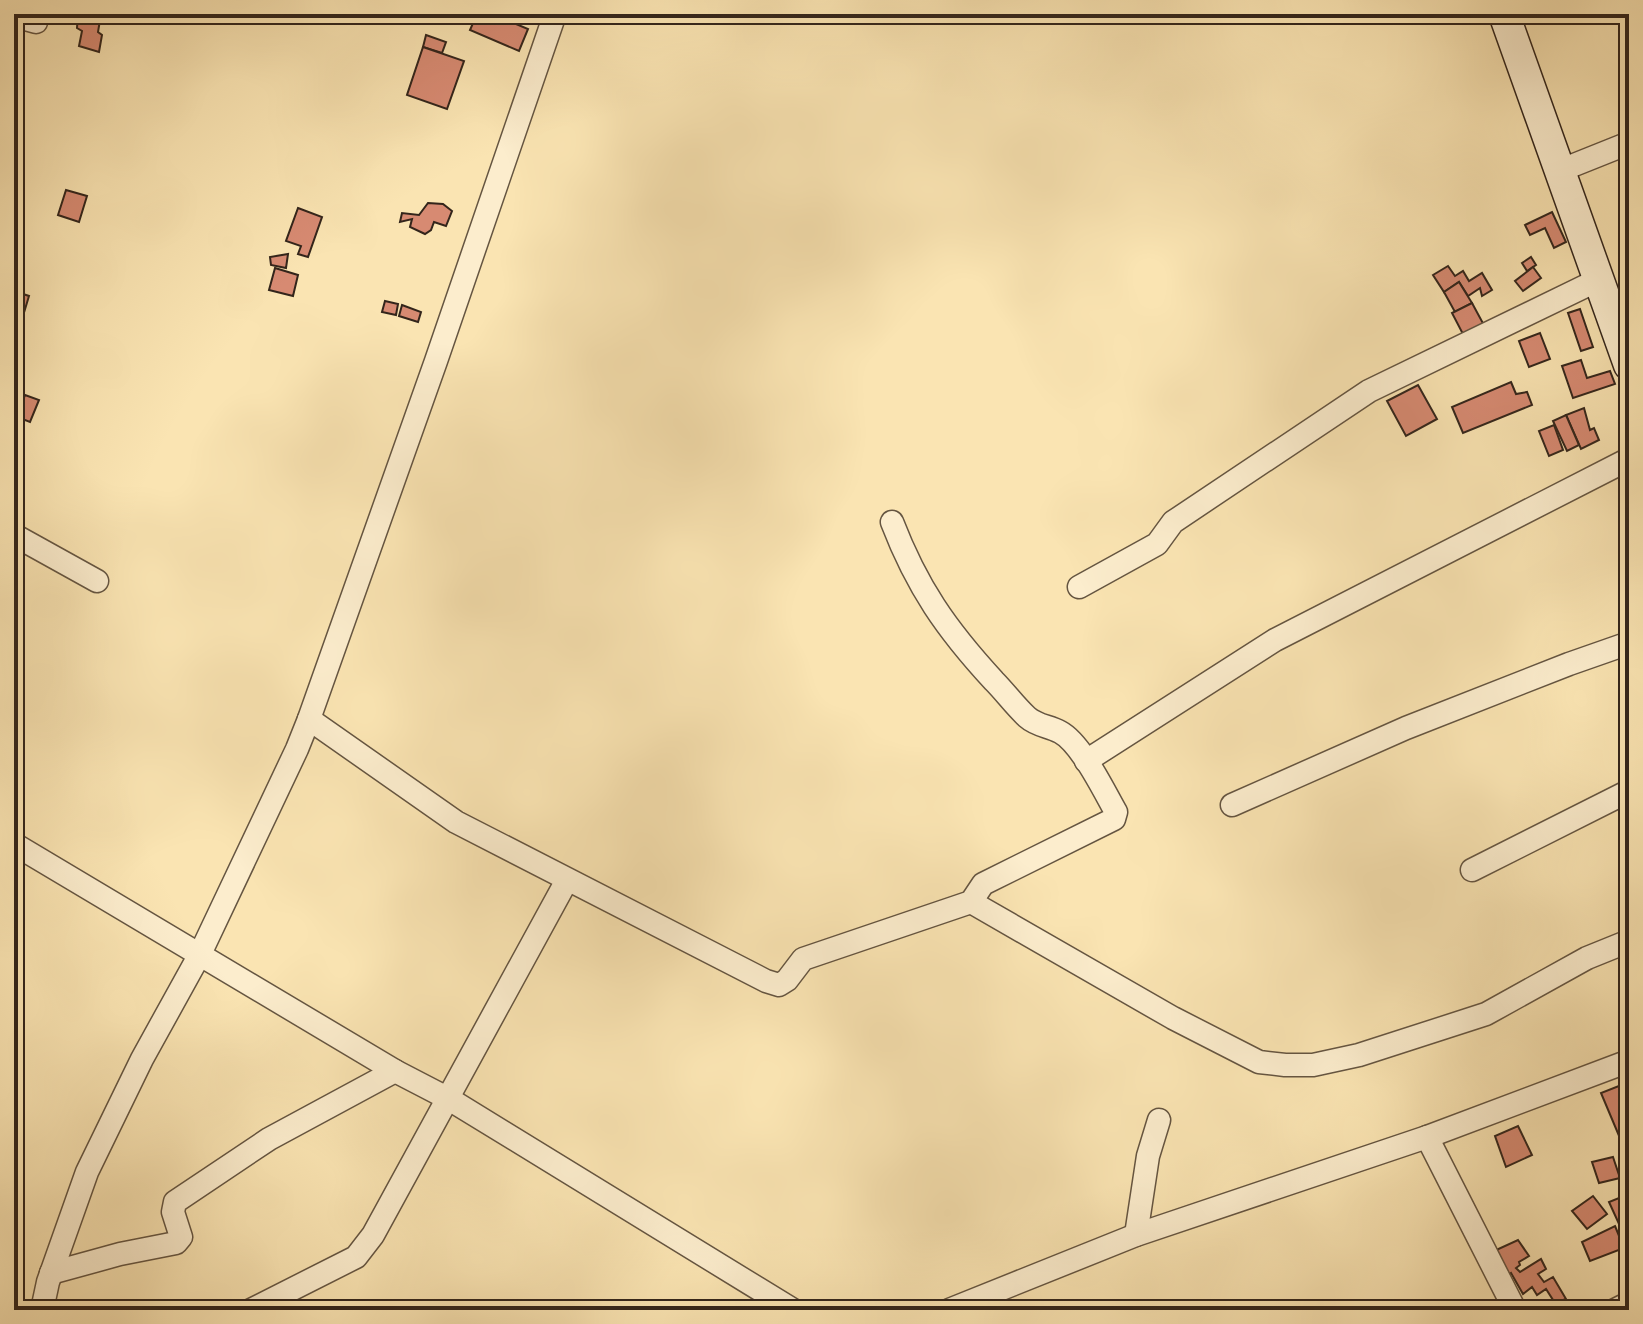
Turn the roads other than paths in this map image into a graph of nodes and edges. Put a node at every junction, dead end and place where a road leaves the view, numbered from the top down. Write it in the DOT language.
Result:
graph roads {
  1 [pos="555,14"];
  2 [pos="1504,14"];
  3 [pos="1629,143"];
  4 [pos="1559,171"];
  5 [pos="1598,280"];
  6 [pos="1629,365"];
  7 [pos="1629,459"];
  8 [pos="892,522"];
  9 [pos="14,535"];
  10 [pos="97,581"];
  11 [pos="1079,587"];
  12 [pos="1629,643"];
  13 [pos="309,719"];
  14 [pos="1086,761"];
  15 [pos="1629,791"];
  16 [pos="1232,805"];
  17 [pos="14,844"];
  18 [pos="1472,870"];
  19 [pos="567,880"];
  20 [pos="971,902"];
  21 [pos="1629,941"];
  22 [pos="200,954"];
  23 [pos="1629,1061"];
  24 [pos="395,1071"];
  25 [pos="449,1099"];
  26 [pos="1159,1120"];
  27 [pos="1427,1137"];
  28 [pos="1136,1235"];
  29 [pos="51,1273"];
  30 [pos="1629,1303"];
  31 [pos="42,1310"];
  32 [pos="251,1310"];
  33 [pos="793,1310"];
  34 [pos="949,1310"];
  35 [pos="1515,1310"];
  36 [pos="1615,1310"];
  1 -- 13 [label="street"];
  2 -- 4 [label="main road"];
  3 -- 4 [label="street"];
  4 -- 5 [label="main road"];
  5 -- 6 [label="main road"];
  5 -- 11 [label="street"];
  7 -- 14 [label="street"];
  8 -- 14 [label="street"];
  9 -- 10 [label="street"];
  12 -- 16 [label="street"];
  13 -- 19 [label="street"];
  13 -- 22 [label="street"];
  14 -- 20 [label="street"];
  15 -- 18 [label="street"];
  17 -- 22 [label="street"];
  19 -- 20 [label="street"];
  19 -- 25 [label="street"];
  20 -- 21 [label="street"];
  22 -- 24 [label="street"];
  22 -- 29 [label="street"];
  23 -- 27 [label="street"];
  24 -- 25 [label="street"];
  24 -- 29 [label="street"];
  25 -- 32 [label="street"];
  25 -- 33 [label="street"];
  26 -- 28 [label="street"];
  27 -- 28 [label="street"];
  27 -- 35 [label="street"];
  28 -- 34 [label="street"];
  29 -- 31 [label="street"];
  30 -- 36 [label="street"];
}
